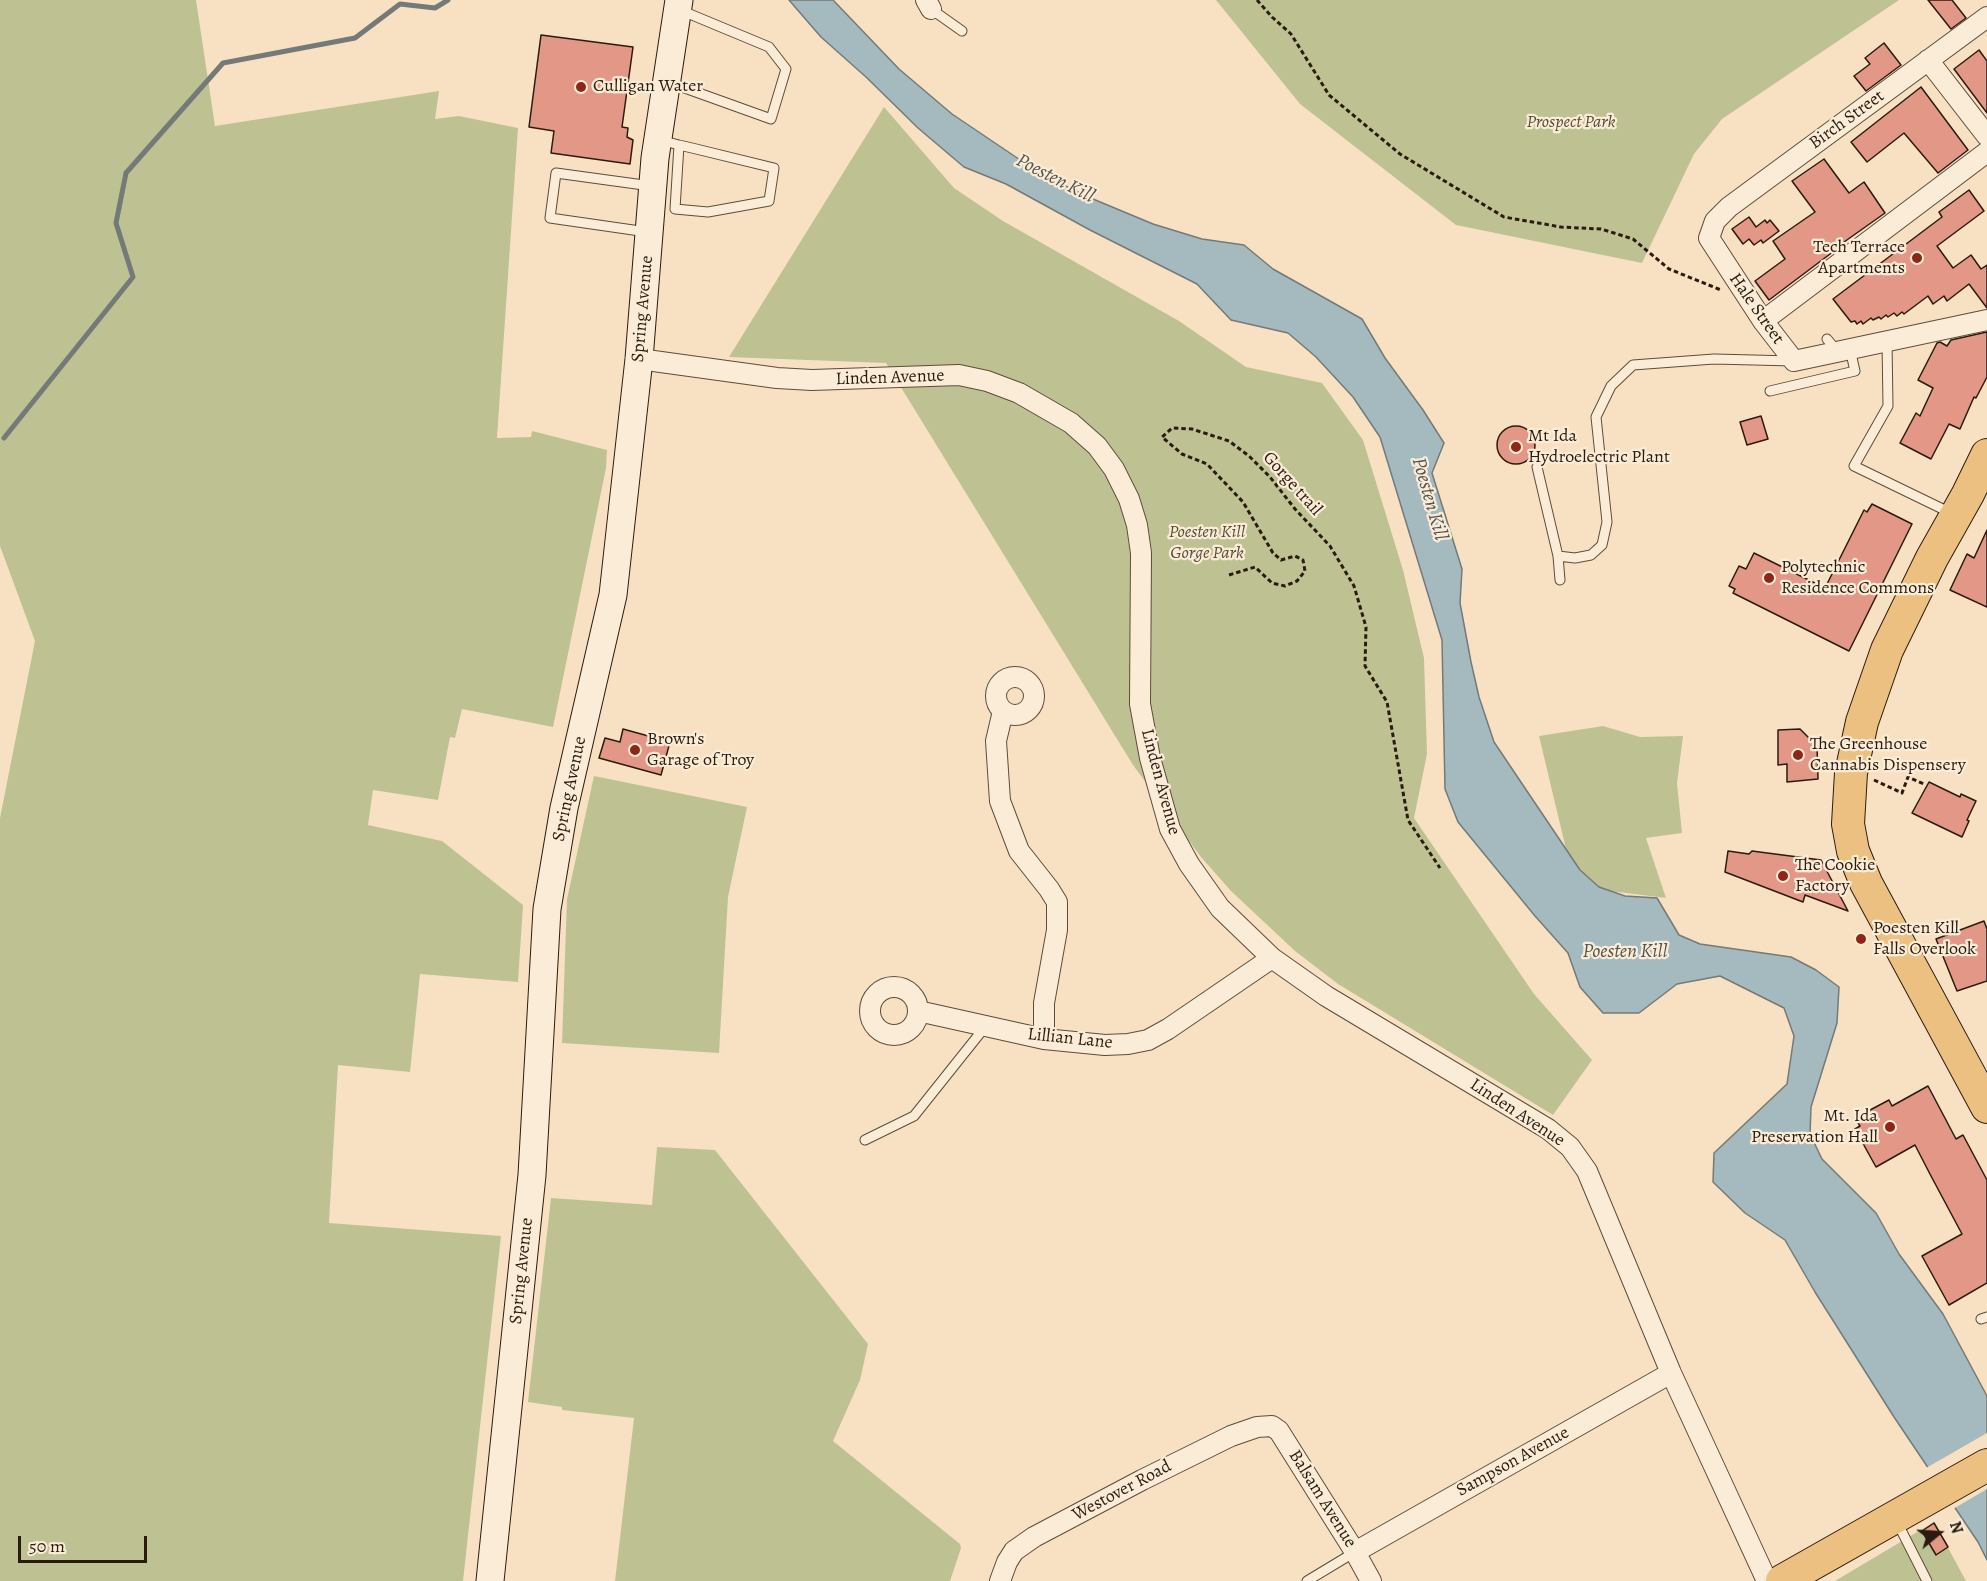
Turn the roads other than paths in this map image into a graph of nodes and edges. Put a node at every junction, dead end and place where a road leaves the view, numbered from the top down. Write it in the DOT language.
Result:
graph roads {
  1 [pos="679,4"];
  2 [pos="928,4"];
  3 [pos="1987,17"];
  4 [pos="962,32"];
  5 [pos="1928,60"];
  6 [pos="666,81"];
  7 [pos="1987,136"];
  8 [pos="669,142"];
  9 [pos="1987,152"];
  10 [pos="659,209"];
  11 [pos="1713,228"];
  12 [pos="1987,320"];
  13 [pos="1763,321"];
  14 [pos="1887,342"];
  15 [pos="1844,347"];
  16 [pos="639,359"];
  17 [pos="1794,361"];
  18 [pos="1770,391"];
  19 [pos="1987,455"];
  20 [pos="1537,467"];
  21 [pos="1971,504"];
  22 [pos="1558,556"];
  23 [pos="1560,580"];
  24 [pos="1003,711"];
  25 [pos="1272,958"];
  26 [pos="918,1011"];
  27 [pos="985,1026"];
  28 [pos="1044,1039"];
  29 [pos="1987,1107"];
  30 [pos="865,1140"];
  31 [pos="1671,1373"];
  32 [pos="1265,1426"];
  33 [pos="1987,1465"];
  34 [pos="1894,1517"];
  35 [pos="1355,1552"];
  36 [pos="490,1581"];
  37 [pos="1000,1581"];
  38 [pos="1307,1581"];
  39 [pos="1371,1581"];
  40 [pos="1767,1581"];
  41 [pos="1782,1581"];
  42 [pos="1927,1581"];
  1 -- 6 [label="street, Spring Avenue"];
  1 -- 6 [label="lane"];
  2 -- 4 [label="lane"];
  3 -- 5 [label="street, Birch Street"];
  5 -- 7 [label="street"];
  5 -- 11 [label="street, Birch Street"];
  6 -- 8 [label="street, Spring Avenue"];
  8 -- 10 [label="street, Spring Avenue"];
  8 -- 10 [label="lane"];
  9 -- 13 [label="street"];
  10 -- 10 [label="lane"];
  10 -- 16 [label="street, Spring Avenue"];
  11 -- 13 [label="street, Hale Street"];
  12 -- 14 [label="street, Hale Street"];
  13 -- 17 [label="street, Hale Street"];
  14 -- 15 [label="street, Hale Street"];
  14 -- 21 [label="lane"];
  15 -- 17 [label="street, Hale Street"];
  15 -- 18 [label="lane"];
  16 -- 25 [label="street, Linden Avenue"];
  16 -- 36 [label="street, Spring Avenue"];
  17 -- 22 [label="lane"];
  19 -- 21 [label="main road"];
  20 -- 22 [label="lane"];
  21 -- 29 [label="main road"];
  22 -- 23 [label="lane"];
  24 -- 28 [label="street"];
  25 -- 28 [label="street, Lillian Lane"];
  25 -- 31 [label="street, Linden Avenue"];
  26 -- 27 [label="street, Lillian Lane"];
  27 -- 28 [label="street, Lillian Lane"];
  27 -- 30 [label="lane"];
  31 -- 35 [label="street, Sampson Avenue"];
  31 -- 40 [label="street, Linden Avenue"];
  32 -- 35 [label="street, Balsam Avenue"];
  32 -- 37 [label="street, Westover Road"];
  33 -- 34 [label="main road"];
  34 -- 41 [label="main road"];
  34 -- 42 [label="lane"];
  35 -- 38 [label="lane"];
  35 -- 39 [label="street, Balsam Avenue"];
}
